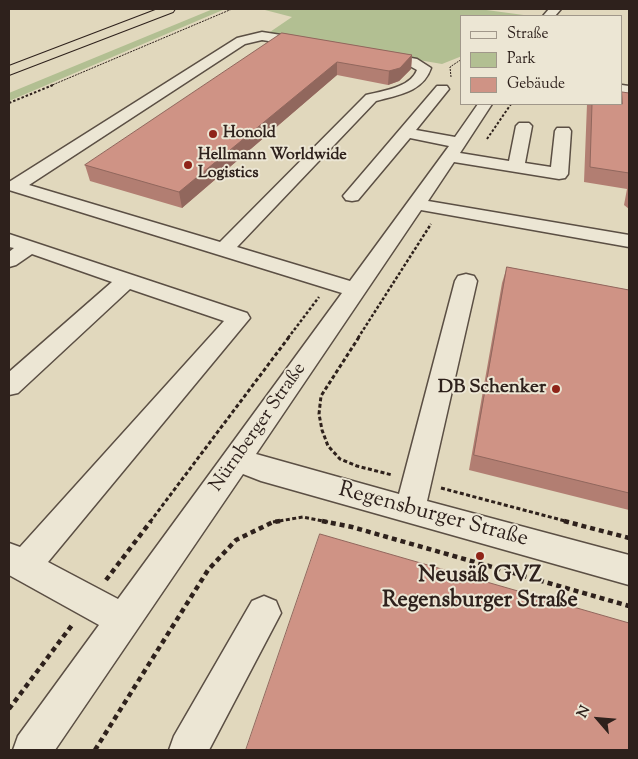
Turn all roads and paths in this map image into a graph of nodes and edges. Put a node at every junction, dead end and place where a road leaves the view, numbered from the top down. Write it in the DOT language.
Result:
graph roads {
  1 [pos="169,9"];
  2 [pos="232,9"];
  3 [pos="318,45"];
  4 [pos="365,54"];
  5 [pos="460,60"];
  6 [pos="9,71"];
  7 [pos="448,85"];
  8 [pos="9,103"];
  9 [pos="484,105"];
  10 [pos="510,105"];
  11 [pos="524,126"];
  12 [pos="564,131"];
  13 [pos="405,132"];
  14 [pos="455,150"];
  15 [pos="472,161"];
  16 [pos="516,168"];
  17 [pos="352,196"];
  18 [pos="416,204"];
  19 [pos="9,240"];
  20 [pos="629,241"];
  21 [pos="29,246"];
  22 [pos="224,249"];
  23 [pos="9,262"];
  24 [pos="127,280"];
  25 [pos="466,282"];
  26 [pos="330,283"];
  27 [pos="355,290"];
  28 [pos="9,386"];
  29 [pos="237,459"];
  30 [pos="410,510"];
  31 [pos="480,556"];
  32 [pos="16,562"];
  33 [pos="479,563"];
  34 [pos="629,570"];
  35 [pos="90,602"];
  36 [pos="629,606"];
  37 [pos="264,613"];
  38 [pos="123,620"];
  39 [pos="9,709"];
  40 [pos="32,750"];
  41 [pos="95,750"];
  42 [pos="188,750"];
  1 -- 6 [label="highway"];
  2 -- 8 [label="path"];
  3 -- 22 [label="street"];
  4 -- 22 [label="street"];
  5 -- 7 [label="path"];
  7 -- 13 [label="street"];
  9 -- 14 [label="street, Nürnberger Straße"];
  10 -- 15 [label="path"];
  11 -- 16 [label="street"];
  12 -- 16 [label="street"];
  13 -- 14 [label="street"];
  13 -- 17 [label="street"];
  14 -- 15 [label="street"];
  14 -- 18 [label="street, Nürnberger Straße"];
  15 -- 16 [label="street"];
  18 -- 20 [label="street"];
  18 -- 27 [label="street, Nürnberger Straße"];
  19 -- 21 [label="street"];
  21 -- 23 [label="street"];
  21 -- 24 [label="street"];
  22 -- 26 [label="street"];
  24 -- 28 [label="street"];
  24 -- 32 [label="street"];
  25 -- 30 [label="street"];
  26 -- 27 [label="street"];
  26 -- 35 [label="path"];
  27 -- 29 [label="street, Nürnberger Straße"];
  29 -- 30 [label="street, Regensburger Straße"];
  29 -- 38 [label="street, Nürnberger Straße"];
  30 -- 34 [label="street, Regensburger Straße"];
  31 -- 33 [label="path"];
  32 -- 35 [label="street"];
  33 -- 36 [label="path"];
  33 -- 41 [label="path"];
  35 -- 38 [label="street"];
  35 -- 39 [label="path"];
  37 -- 42 [label="street"];
  38 -- 40 [label="street, Nürnberger Straße"];
}
